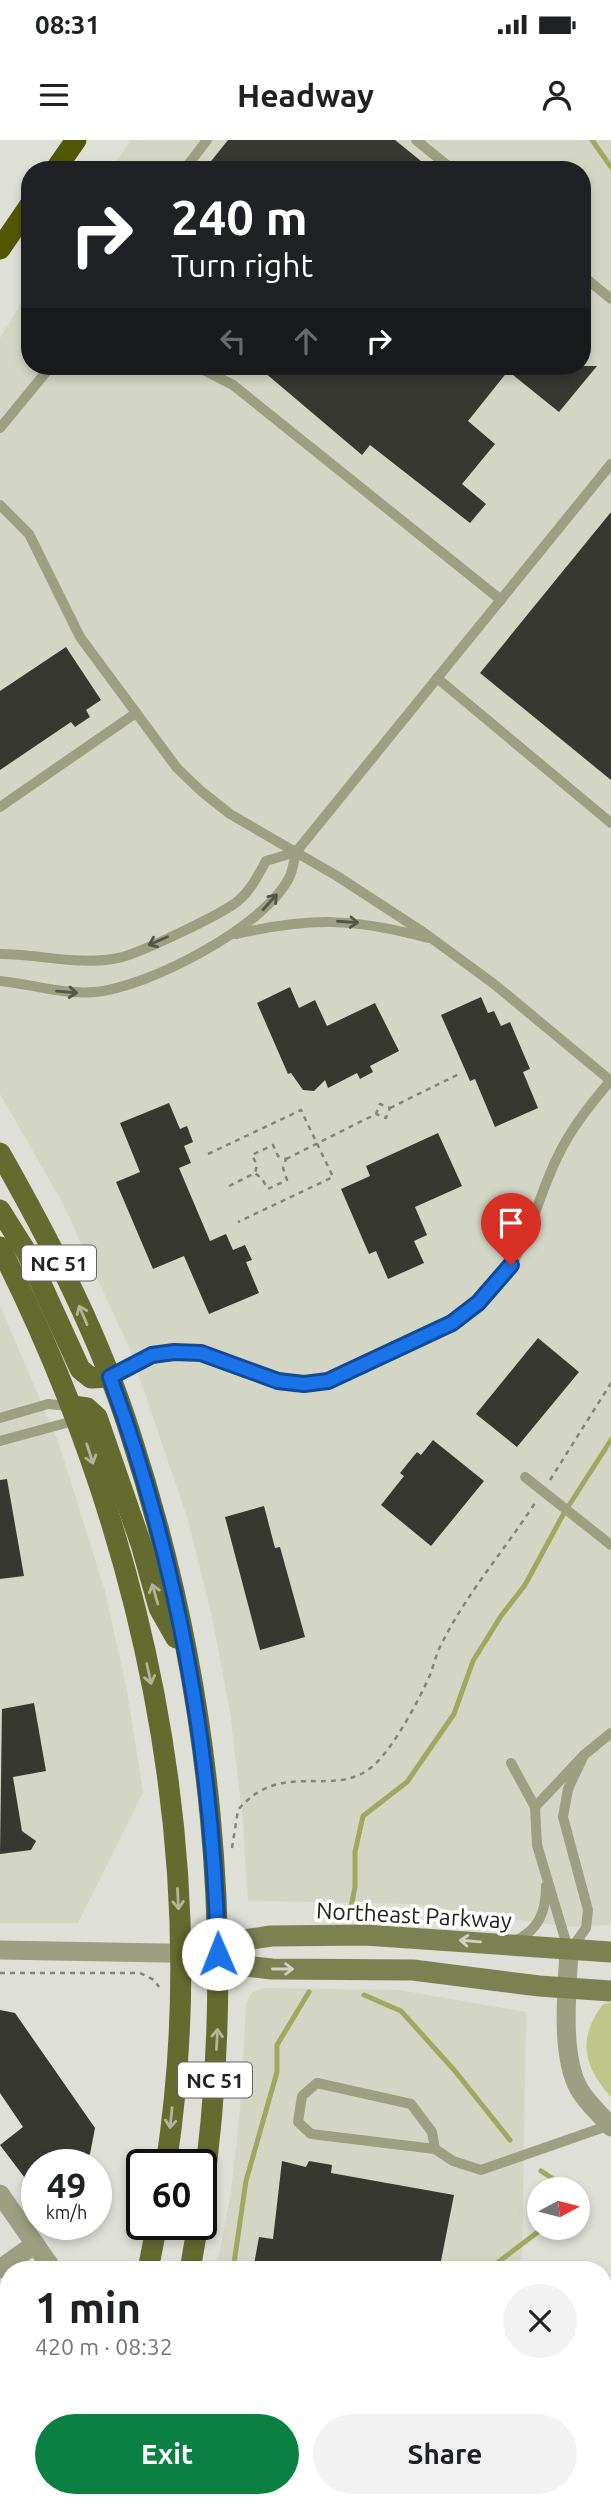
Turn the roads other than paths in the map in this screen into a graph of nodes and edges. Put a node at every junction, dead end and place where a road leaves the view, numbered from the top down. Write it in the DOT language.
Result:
graph roads {
  1 [pos="76,140"];
  2 [pos="207,140"];
  3 [pos="416,140"];
  4 [pos="61,161"];
  5 [pos="191,161"];
  6 [pos="442,161"];
  7 [pos="21,218"];
  8 [pos="0,249"];
  9 [pos="591,283"];
  10 [pos="611,299"];
  11 [pos="44,375"];
  12 [pos="216,375"];
  13 [pos="0,428"];
  14 [pos="611,464"];
  15 [pos="0,505"];
  16 [pos="501,600"];
  17 [pos="437,678"];
  18 [pos="136,713"];
  19 [pos="0,807"];
  20 [pos="611,823"];
  21 [pos="296,852"];
  22 [pos="232,935"];
  23 [pos="435,940"];
  24 [pos="0,954"];
  25 [pos="0,981"];
  26 [pos="611,1081"];
  27 [pos="0,1153"];
  28 [pos="0,1210"];
  29 [pos="0,1247"];
  30 [pos="110,1377"];
  31 [pos="75,1413"];
  32 [pos="0,1418"];
  33 [pos="0,1441"];
  34 [pos="525,1477"];
  35 [pos="611,1545"];
  36 [pos="185,1655"];
  37 [pos="611,1733"];
  38 [pos="584,1755"];
  39 [pos="511,1763"];
  40 [pos="535,1807"];
  41 [pos="546,1875"];
  42 [pos="506,1944"];
  43 [pos="0,1950"];
  44 [pos="180,1952"];
  45 [pos="569,1952"];
  46 [pos="611,1952"];
  47 [pos="218,1954"];
  48 [pos="567,1989"];
  49 [pos="611,1991"];
  50 [pos="610,2126"];
  51 [pos="168,2149"];
  52 [pos="207,2149"];
  53 [pos="435,2149"];
  54 [pos="0,2194"];
  55 [pos="154,2240"];
  56 [pos="195,2240"];
  57 [pos="35,2244"];
  58 [pos="11,2261"];
  59 [pos="47,2261"];
  60 [pos="150,2261"];
  61 [pos="192,2261"];
  1 -- 4 [label="highway"];
  2 -- 5 [label="lane"];
  3 -- 6 [label="lane"];
  7 -- 8 [label="highway"];
  9 -- 10 [label="lane"];
  11 -- 13 [label="lane"];
  12 -- 16 [label="lane"];
  14 -- 16 [label="lane"];
  15 -- 18 [label="lane"];
  16 -- 17 [label="lane"];
  17 -- 20 [label="lane"];
  17 -- 21 [label="lane"];
  18 -- 19 [label="lane"];
  18 -- 21 [label="lane"];
  22 -- 21 [label="lane, one-way"];
  21 -- 23 [label="lane"];
  21 -- 24 [label="lane, one-way"];
  22 -- 23 [label="lane, one-way"];
  25 -- 22 [label="lane, one-way"];
  23 -- 26 [label="lane"];
  26 -- 30 [label="lane"];
  30 -- 27 [label="main road, NC 51, one-way"];
  28 -- 30 [label="main road"];
  29 -- 31 [label="main road, NC 51"];
  30 -- 36 [label="main road, NC 51"];
  31 -- 32 [label="lane"];
  31 -- 33 [label="lane"];
  36 -- 31 [label="main road, one-way"];
  31 -- 44 [label="main road, NC 51, one-way"];
  34 -- 35 [label="lane, bridge"];
  36 -- 47 [label="main road, NC 51"];
  37 -- 38 [label="lane"];
  38 -- 40 [label="lane"];
  38 -- 45 [label="lane"];
  39 -- 40 [label="lane"];
  40 -- 41 [label="lane"];
  41 -- 42 [label="lane"];
  41 -- 45 [label="lane"];
  42 -- 45 [label="street, Northeast Parkway"];
  42 -- 47 [label="street, Northeast Parkway, one-way"];
  43 -- 44 [label="street, Northeast Parkway"];
  44 -- 47 [label="street, Northeast Parkway"];
  44 -- 51 [label="main road, NC 51, one-way"];
  45 -- 46 [label="street, Northeast Parkway"];
  45 -- 48 [label="street"];
  47 -- 48 [label="street, Northeast Parkway, one-way"];
  52 -- 47 [label="main road, NC 51, one-way"];
  48 -- 49 [label="street, Northeast Parkway"];
  48 -- 50 [label="street"];
  50 -- 53 [label="lane"];
  53 -- 53 [label="lane"];
  54 -- 57 [label="street"];
  55 -- 60 [label="main road"];
  56 -- 61 [label="main road"];
  57 -- 58 [label="street"];
  57 -- 59 [label="street"];
}
